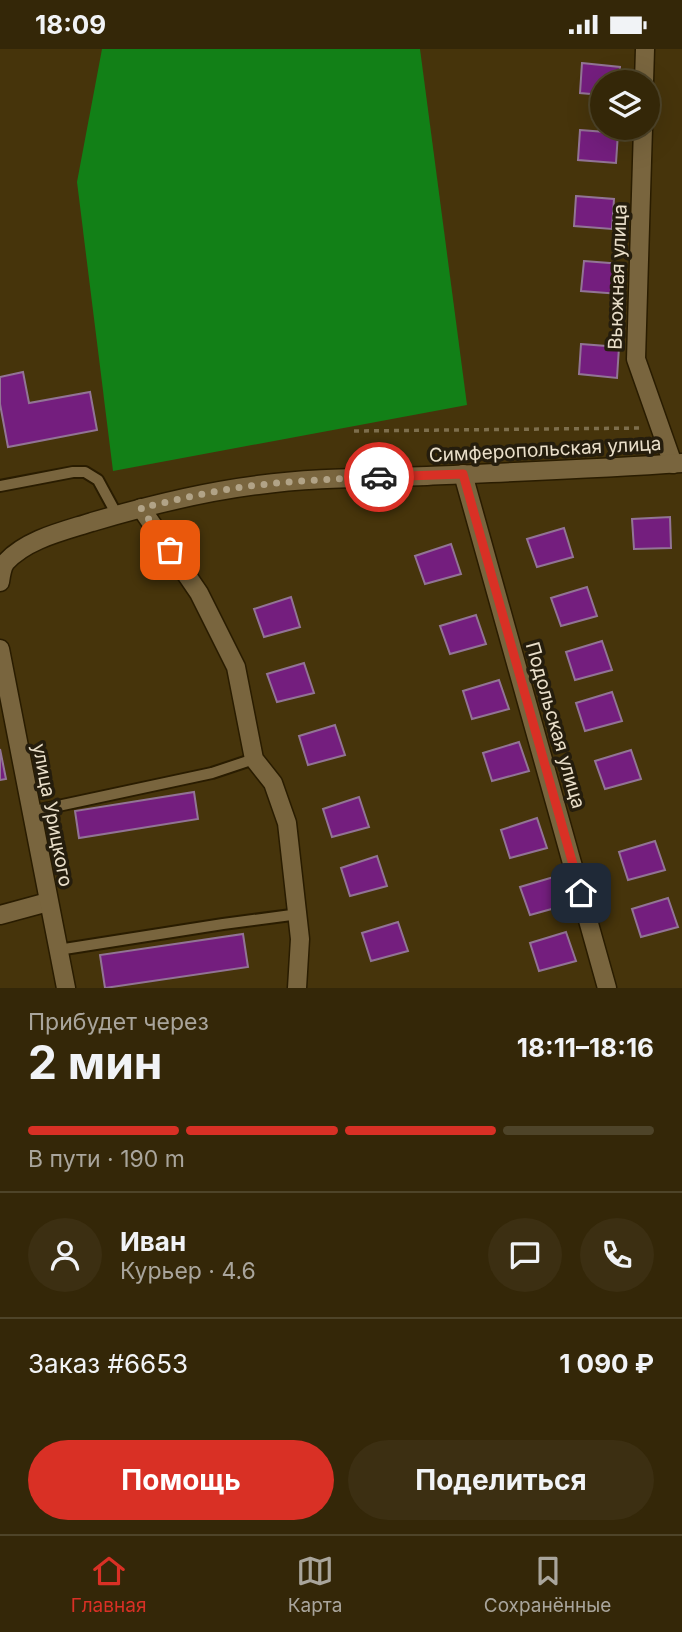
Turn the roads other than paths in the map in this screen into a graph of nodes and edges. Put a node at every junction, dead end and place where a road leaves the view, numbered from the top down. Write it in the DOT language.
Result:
graph roads {
  1 [pos="645,49"];
  2 [pos="644,70"];
  3 [pos="643,140"];
  4 [pos="678,463"];
  5 [pos="463,474"];
  6 [pos="0,486"];
  7 [pos="141,508"];
  8 [pos="117,515"];
  9 [pos="2,561"];
  10 [pos="0,582"];
  11 [pos="0,649"];
  12 [pos="254,759"];
  13 [pos="30,812"];
  14 [pos="48,902"];
  15 [pos="299,914"];
  16 [pos="0,915"];
  17 [pos="58,950"];
  18 [pos="66,988"];
  19 [pos="297,988"];
  20 [pos="607,988"];
  1 -- 2 [label="street"];
  3 -- 4 [label="street, Вьюжная улица"];
  4 -- 5 [label="street, Симферопольская улица"];
  5 -- 7 [label="street, Симферопольская улица"];
  5 -- 20 [label="street, Подольская улица"];
  6 -- 8 [label="lane"];
  7 -- 8 [label="street, Симферопольская улица"];
  7 -- 12 [label="street"];
  8 -- 9 [label="street, Симферопольская улица"];
  9 -- 10 [label="street"];
  11 -- 13 [label="street, улица Урицкого"];
  12 -- 13 [label="lane"];
  12 -- 15 [label="street"];
  13 -- 14 [label="street, улица Урицкого"];
  14 -- 16 [label="street"];
  14 -- 17 [label="street, улица Урицкого"];
  15 -- 17 [label="lane"];
  15 -- 19 [label="street"];
  17 -- 18 [label="street, улица Урицкого"];
}
